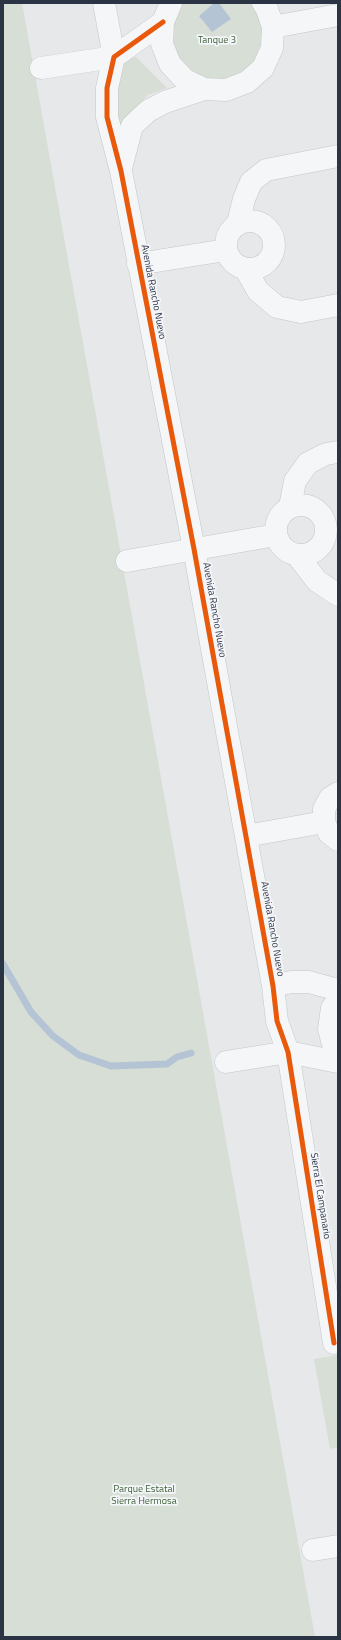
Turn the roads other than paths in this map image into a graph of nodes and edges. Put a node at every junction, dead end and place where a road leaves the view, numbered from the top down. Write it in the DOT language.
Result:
graph roads {
  1 [pos="104,3"];
  2 [pos="263,3"];
  3 [pos="167,13"];
  4 [pos="338,15"];
  5 [pos="273,26"];
  6 [pos="114,57"];
  7 [pos="41,68"];
  8 [pos="204,89"];
  9 [pos="338,156"];
  10 [pos="121,171"];
  11 [pos="238,223"];
  12 [pos="226,250"];
  13 [pos="138,264"];
  14 [pos="246,270"];
  15 [pos="338,305"];
  16 [pos="338,452"];
  17 [pos="290,507"];
  18 [pos="276,535"];
  19 [pos="194,549"];
  20 [pos="297,555"];
  21 [pos="127,561"];
  22 [pos="338,595"];
  23 [pos="338,793"];
  24 [pos="324,822"];
  25 [pos="246,836"];
  26 [pos="338,840"];
  27 [pos="273,986"];
  28 [pos="338,990"];
  29 [pos="338,1000"];
  30 [pos="288,1052"];
  31 [pos="338,1053"];
  32 [pos="226,1062"];
  33 [pos="338,1062"];
  34 [pos="334,1344"];
  35 [pos="338,1546"];
  36 [pos="313,1550"];
  1 -- 6 [label="street"];
  2 -- 5 [label="street"];
  3 -- 6 [label="street"];
  3 -- 8 [label="street"];
  4 -- 5 [label="street"];
  5 -- 8 [label="street"];
  6 -- 7 [label="street"];
  6 -- 10 [label="street, Avenida Rancho Nuevo"];
  8 -- 10 [label="street"];
  9 -- 11 [label="street"];
  10 -- 13 [label="street, Avenida Rancho Nuevo"];
  11 -- 12 [label="street"];
  11 -- 14 [label="street"];
  12 -- 13 [label="street"];
  12 -- 14 [label="street"];
  13 -- 19 [label="street, Avenida Rancho Nuevo"];
  14 -- 15 [label="street"];
  16 -- 17 [label="street"];
  17 -- 18 [label="street"];
  17 -- 20 [label="street"];
  18 -- 19 [label="street"];
  18 -- 20 [label="street"];
  19 -- 21 [label="street"];
  19 -- 25 [label="street, Avenida Rancho Nuevo"];
  20 -- 22 [label="street"];
  23 -- 24 [label="street"];
  24 -- 25 [label="street"];
  24 -- 26 [label="street"];
  25 -- 27 [label="street, Avenida Rancho Nuevo"];
  27 -- 28 [label="street"];
  27 -- 30 [label="street, Avenida Rancho Nuevo"];
  29 -- 31 [label="street"];
  30 -- 32 [label="street"];
  30 -- 33 [label="street"];
  30 -- 34 [label="street, Sierra El Campanario"];
  35 -- 36 [label="street"];
}
